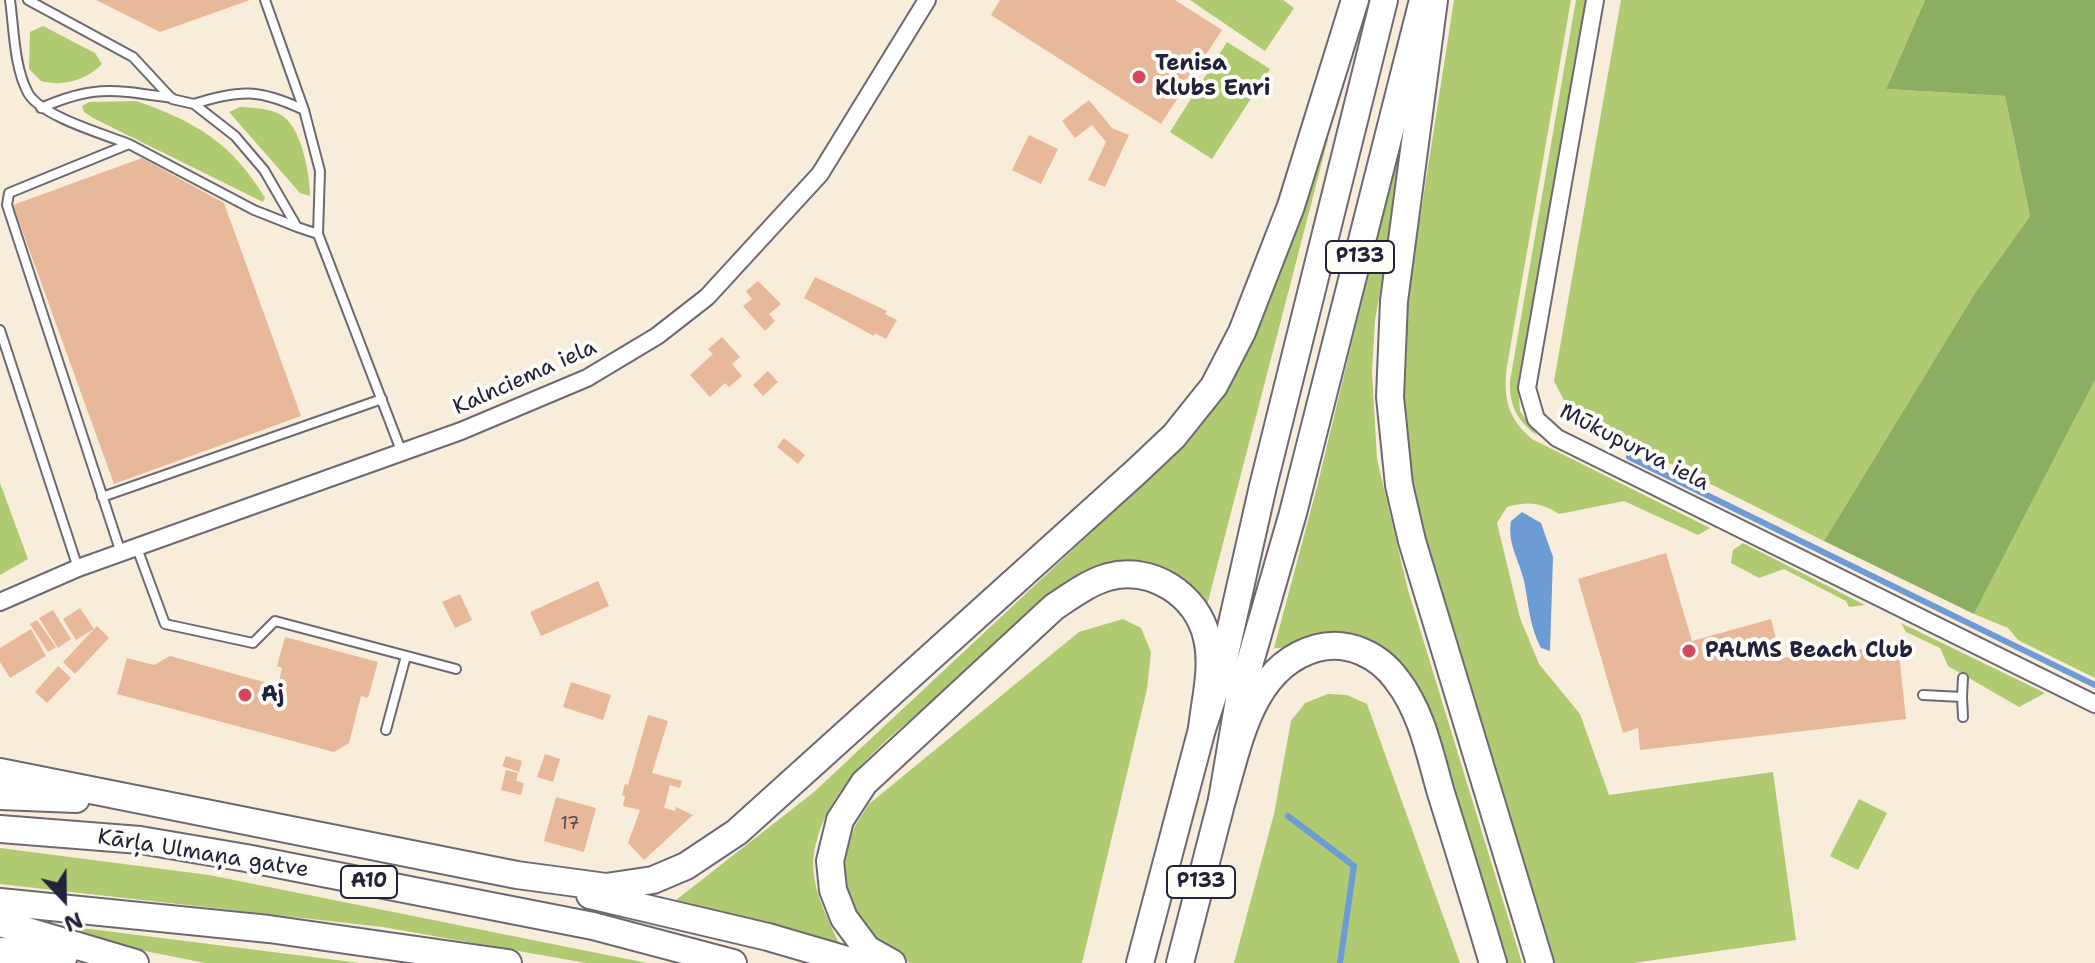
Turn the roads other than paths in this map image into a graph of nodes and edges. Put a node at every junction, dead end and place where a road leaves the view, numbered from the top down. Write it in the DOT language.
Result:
graph roads {
  1 [pos="10,0"];
  2 [pos="28,0"];
  3 [pos="265,0"];
  4 [pos="927,0"];
  5 [pos="1355,0"];
  6 [pos="1384,0"];
  7 [pos="1423,0"];
  8 [pos="1434,0"];
  9 [pos="1595,0"];
  10 [pos="172,99"];
  11 [pos="194,104"];
  12 [pos="41,108"];
  13 [pos="304,110"];
  14 [pos="129,144"];
  15 [pos="297,227"];
  16 [pos="318,234"];
  17 [pos="0,330"];
  18 [pos="382,399"];
  19 [pos="402,453"];
  20 [pos="102,497"];
  21 [pos="129,551"];
  22 [pos="78,568"];
  23 [pos="0,602"];
  24 [pos="406,656"];
  25 [pos="456,669"];
  26 [pos="1963,678"];
  27 [pos="1923,695"];
  28 [pos="1962,697"];
  29 [pos="2095,704"];
  30 [pos="1963,717"];
  31 [pos="1202,729"];
  32 [pos="386,730"];
  33 [pos="0,772"];
  34 [pos="0,796"];
  35 [pos="1222,800"];
  36 [pos="163,805"];
  37 [pos="0,829"];
  38 [pos="517,875"];
  39 [pos="0,902"];
  40 [pos="0,923"];
  41 [pos="0,951"];
  42 [pos="122,963"];
  43 [pos="135,963"];
  44 [pos="508,963"];
  45 [pos="733,963"];
  46 [pos="857,963"];
  47 [pos="892,963"];
  48 [pos="1140,963"];
  49 [pos="1180,963"];
  50 [pos="1493,963"];
  51 [pos="1540,963"];
  1 -- 12 [label="lane"];
  2 -- 10 [label="lane"];
  3 -- 13 [label="lane"];
  4 -- 19 [label="street, Kalnciema iela"];
  5 -- 38 [label="main road"];
  6 -- 31 [label="main road, P133"];
  7 -- 35 [label="main road, P133"];
  8 -- 51 [label="main road"];
  9 -- 29 [label="street, Mūkupurva iela"];
  10 -- 11 [label="lane"];
  10 -- 12 [label="lane"];
  11 -- 13 [label="lane"];
  11 -- 15 [label="lane"];
  12 -- 14 [label="lane"];
  13 -- 16 [label="lane"];
  14 -- 15 [label="lane"];
  14 -- 20 [label="lane"];
  15 -- 16 [label="lane"];
  16 -- 18 [label="lane"];
  17 -- 22 [label="lane"];
  18 -- 19 [label="lane"];
  18 -- 20 [label="lane"];
  19 -- 21 [label="street, Kalnciema iela"];
  20 -- 21 [label="lane"];
  21 -- 22 [label="street, Kalnciema iela"];
  21 -- 24 [label="lane"];
  22 -- 23 [label="street, Kalnciema iela"];
  24 -- 25 [label="lane"];
  24 -- 32 [label="lane"];
  26 -- 28 [label="lane"];
  27 -- 28 [label="lane"];
  28 -- 30 [label="lane"];
  31 -- 47 [label="main road"];
  31 -- 48 [label="main road, P133"];
  33 -- 36 [label="main road"];
  34 -- 36 [label="main road"];
  35 -- 49 [label="main road, P133"];
  35 -- 50 [label="main road"];
  36 -- 38 [label="main road"];
  37 -- 45 [label="main road, Kārļa Ulmaņa gatve / A10"];
  38 -- 46 [label="main road"];
  39 -- 44 [label="main road"];
  40 -- 43 [label="main road"];
  41 -- 42 [label="main road"];
}
